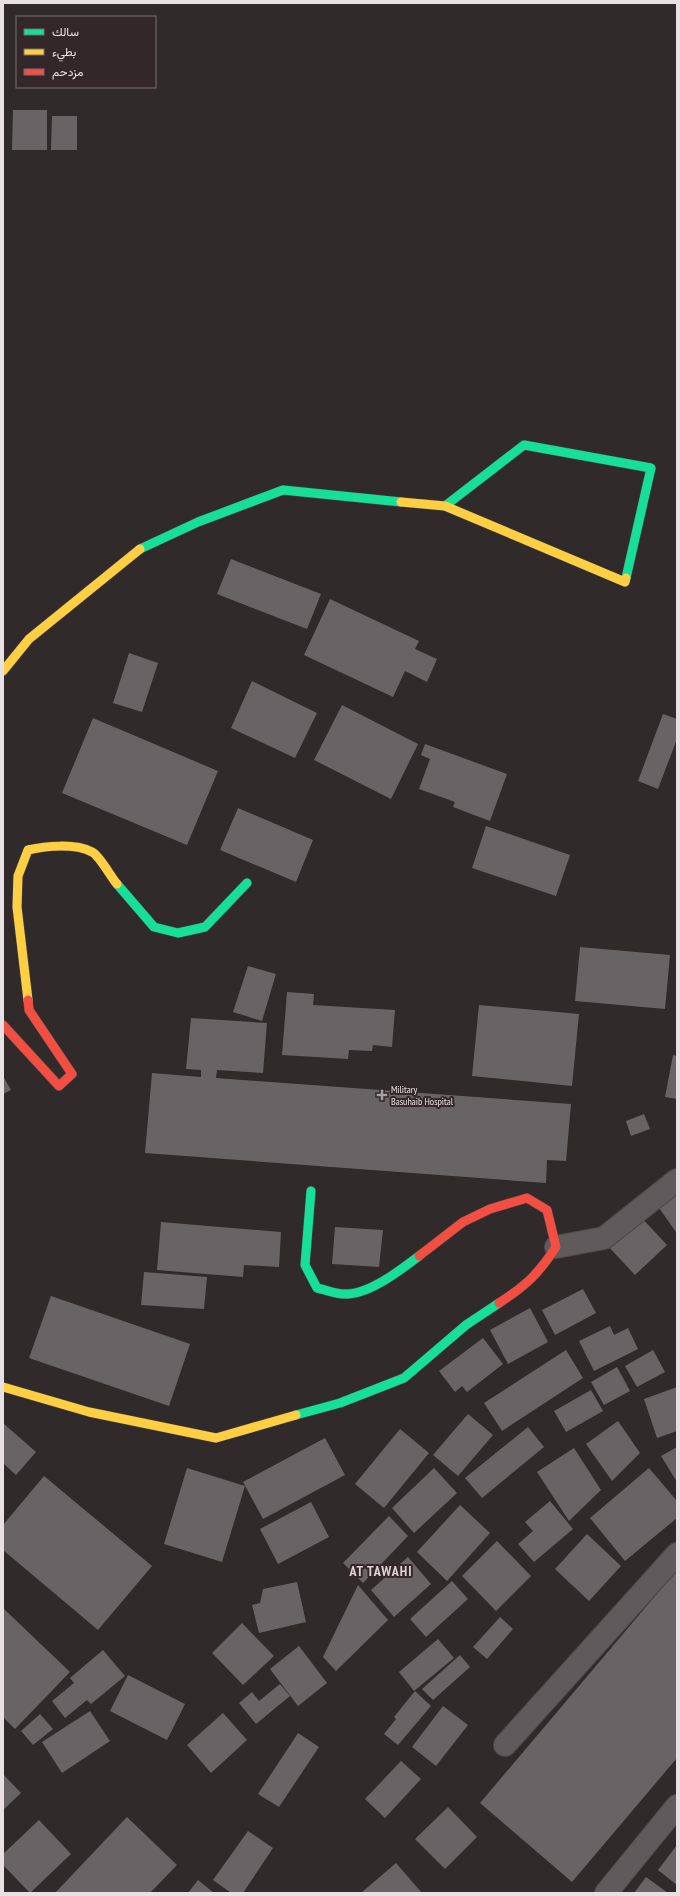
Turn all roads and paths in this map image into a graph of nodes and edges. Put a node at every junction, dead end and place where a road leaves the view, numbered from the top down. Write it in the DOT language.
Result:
graph roads {
  1 [pos="445,506"];
  2 [pos="3,671"];
  3 [pos="247,883"];
  4 [pos="3,1025"];
  5 [pos="677,1180"];
  6 [pos="311,1191"];
  7 [pos="556,1247"];
  8 [pos="3,1387"];
  9 [pos="677,1554"];
  10 [pos="505,1746"];
  11 [pos="677,1806"];
  12 [pos="606,1893"];
  1 -- 1 [label="street"];
  1 -- 2 [label="street"];
  3 -- 4 [label="street"];
  5 -- 7 [label="street"];
  6 -- 7 [label="street"];
  7 -- 8 [label="street"];
  9 -- 10 [label="street"];
  11 -- 12 [label="street"];
}
